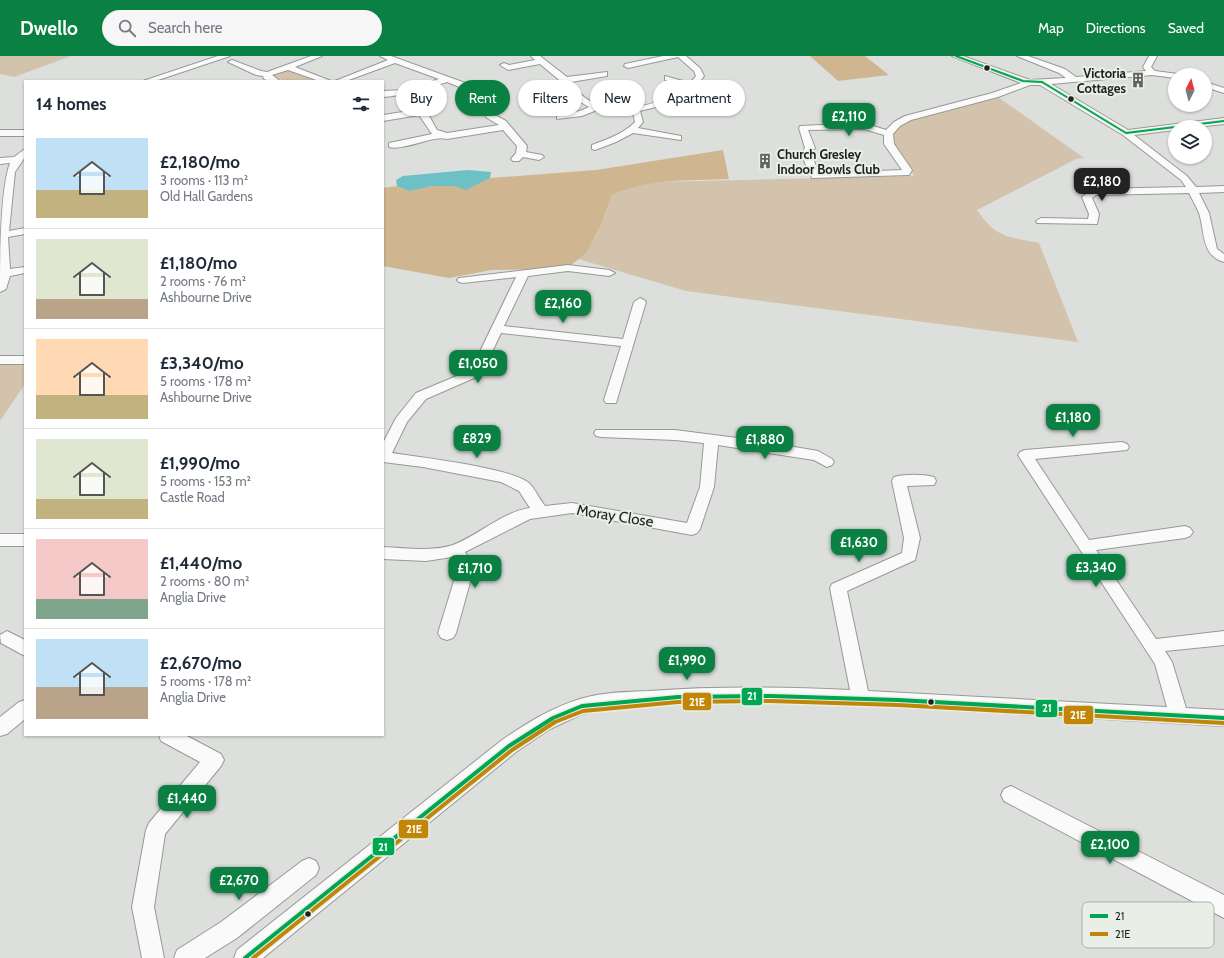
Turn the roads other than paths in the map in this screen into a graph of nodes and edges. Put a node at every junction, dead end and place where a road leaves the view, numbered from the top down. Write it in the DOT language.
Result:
graph roads {
  1 [pos="318,56"];
  2 [pos="384,56"];
  3 [pos="674,56"];
  4 [pos="681,56"];
  5 [pos="956,56"];
  6 [pos="1022,56"];
  7 [pos="1031,56"];
  8 [pos="1153,56"];
  9 [pos="229,59"];
  10 [pos="241,59"];
  11 [pos="538,59"];
  12 [pos="395,60"];
  13 [pos="222,65"];
  14 [pos="504,65"];
  15 [pos="628,66"];
  16 [pos="288,67"];
  17 [pos="1152,73"];
  18 [pos="268,74"];
  19 [pos="604,74"];
  20 [pos="1168,75"];
  21 [pos="668,78"];
  22 [pos="1074,79"];
  23 [pos="151,80"];
  24 [pos="274,80"];
  25 [pos="324,80"];
  26 [pos="342,80"];
  27 [pos="449,80"];
  28 [pos="563,80"];
  29 [pos="579,80"];
  30 [pos="672,80"];
  31 [pos="698,80"];
  32 [pos="1042,82"];
  33 [pos="1029,83"];
  34 [pos="1212,87"];
  35 [pos="1224,91"];
  36 [pos="396,93"];
  37 [pos="384,94"];
  38 [pos="590,110"];
  39 [pos="396,116"];
  40 [pos="425,116"];
  41 [pos="638,116"];
  42 [pos="560,117"];
  43 [pos="384,118"];
  44 [pos="1224,121"];
  45 [pos="504,128"];
  46 [pos="632,130"];
  47 [pos="0,133"];
  48 [pos="24,133"];
  49 [pos="888,133"];
  50 [pos="1126,133"];
  51 [pos="438,135"];
  52 [pos="678,138"];
  53 [pos="392,145"];
  54 [pos="595,147"];
  55 [pos="21,156"];
  56 [pos="539,157"];
  57 [pos="0,161"];
  58 [pos="1224,189"];
  59 [pos="1193,190"];
  60 [pos="1042,221"];
  61 [pos="24,231"];
  62 [pos="3,235"];
  63 [pos="2,255"];
  64 [pos="1223,258"];
  65 [pos="24,270"];
  66 [pos="5,273"];
  67 [pos="524,273"];
  68 [pos="609,273"];
  69 [pos="463,280"];
  70 [pos="0,289"];
  71 [pos="640,302"];
  72 [pos="496,330"];
  73 [pos="627,343"];
  74 [pos="0,360"];
  75 [pos="24,360"];
  76 [pos="611,400"];
  77 [pos="601,433"];
  78 [pos="712,441"];
  79 [pos="1122,447"];
  80 [pos="384,455"];
  81 [pos="384,457"];
  82 [pos="827,462"];
  83 [pos="929,482"];
  84 [pos="540,511"];
  85 [pos="1185,532"];
  86 [pos="0,540"];
  87 [pos="24,540"];
  88 [pos="1085,546"];
  89 [pos="456,550"];
  90 [pos="384,553"];
  91 [pos="447,633"];
  92 [pos="7,638"];
  93 [pos="1224,638"];
  94 [pos="1152,646"];
  95 [pos="24,648"];
  96 [pos="861,698"];
  97 [pos="24,709"];
  98 [pos="1179,715"];
  99 [pos="1224,718"];
  100 [pos="0,728"];
  101 [pos="170,736"];
  102 [pos="1011,795"];
  103 [pos="309,868"];
  104 [pos="1224,907"];
  105 [pos="251,957"];
  106 [pos="153,958"];
  107 [pos="185,958"];
  1 -- 16 [label="street"];
  2 -- 12 [label="street"];
  3 -- 15 [label="street"];
  4 -- 31 [label="street"];
  5 -- 33 [label="street"];
  6 -- 7 [label="street"];
  6 -- 22 [label="street"];
  8 -- 17 [label="street"];
  9 -- 10 [label="street"];
  9 -- 13 [label="street"];
  9 -- 18 [label="street"];
  9 -- 23 [label="street"];
  11 -- 14 [label="street"];
  11 -- 28 [label="street"];
  12 -- 26 [label="street"];
  12 -- 27 [label="street"];
  16 -- 18 [label="street"];
  16 -- 25 [label="street"];
  17 -- 20 [label="street"];
  17 -- 22 [label="street"];
  18 -- 24 [label="street"];
  19 -- 29 [label="street"];
  21 -- 30 [label="street"];
  22 -- 32 [label="street"];
  27 -- 45 [label="street"];
  32 -- 33 [label="street"];
  32 -- 50 [label="street"];
  33 -- 49 [label="street"];
  34 -- 35 [label="street"];
  36 -- 37 [label="street"];
  38 -- 42 [label="street"];
  39 -- 43 [label="street"];
  40 -- 51 [label="street"];
  41 -- 46 [label="street"];
  44 -- 50 [label="street"];
  45 -- 51 [label="street"];
  45 -- 56 [label="street"];
  46 -- 52 [label="street"];
  46 -- 54 [label="street"];
  47 -- 48 [label="street"];
  49 -- 49 [label="street"];
  50 -- 59 [label="street"];
  51 -- 53 [label="street"];
  55 -- 57 [label="street"];
  55 -- 62 [label="street"];
  58 -- 59 [label="street"];
  59 -- 60 [label="street"];
  59 -- 64 [label="street"];
  61 -- 62 [label="street"];
  62 -- 63 [label="street"];
  63 -- 66 [label="street"];
  65 -- 66 [label="street"];
  66 -- 70 [label="street"];
  67 -- 68 [label="street"];
  67 -- 69 [label="street"];
  67 -- 72 [label="street"];
  71 -- 73 [label="street"];
  72 -- 73 [label="street"];
  72 -- 80 [label="street"];
  73 -- 76 [label="street"];
  74 -- 75 [label="street"];
  77 -- 78 [label="street"];
  78 -- 82 [label="street"];
  78 -- 84 [label="street, Moray Close"];
  79 -- 88 [label="street"];
  81 -- 84 [label="street"];
  83 -- 96 [label="street"];
  84 -- 89 [label="street, Moray Close"];
  85 -- 88 [label="street"];
  86 -- 87 [label="street"];
  88 -- 94 [label="street"];
  89 -- 90 [label="street, Moray Close"];
  89 -- 91 [label="street"];
  92 -- 95 [label="street"];
  93 -- 94 [label="street"];
  94 -- 98 [label="street"];
  96 -- 98 [label="street"];
  96 -- 105 [label="street"];
  97 -- 100 [label="street"];
  98 -- 99 [label="street"];
  101 -- 106 [label="street"];
  102 -- 104 [label="street"];
  103 -- 107 [label="street"];
}
